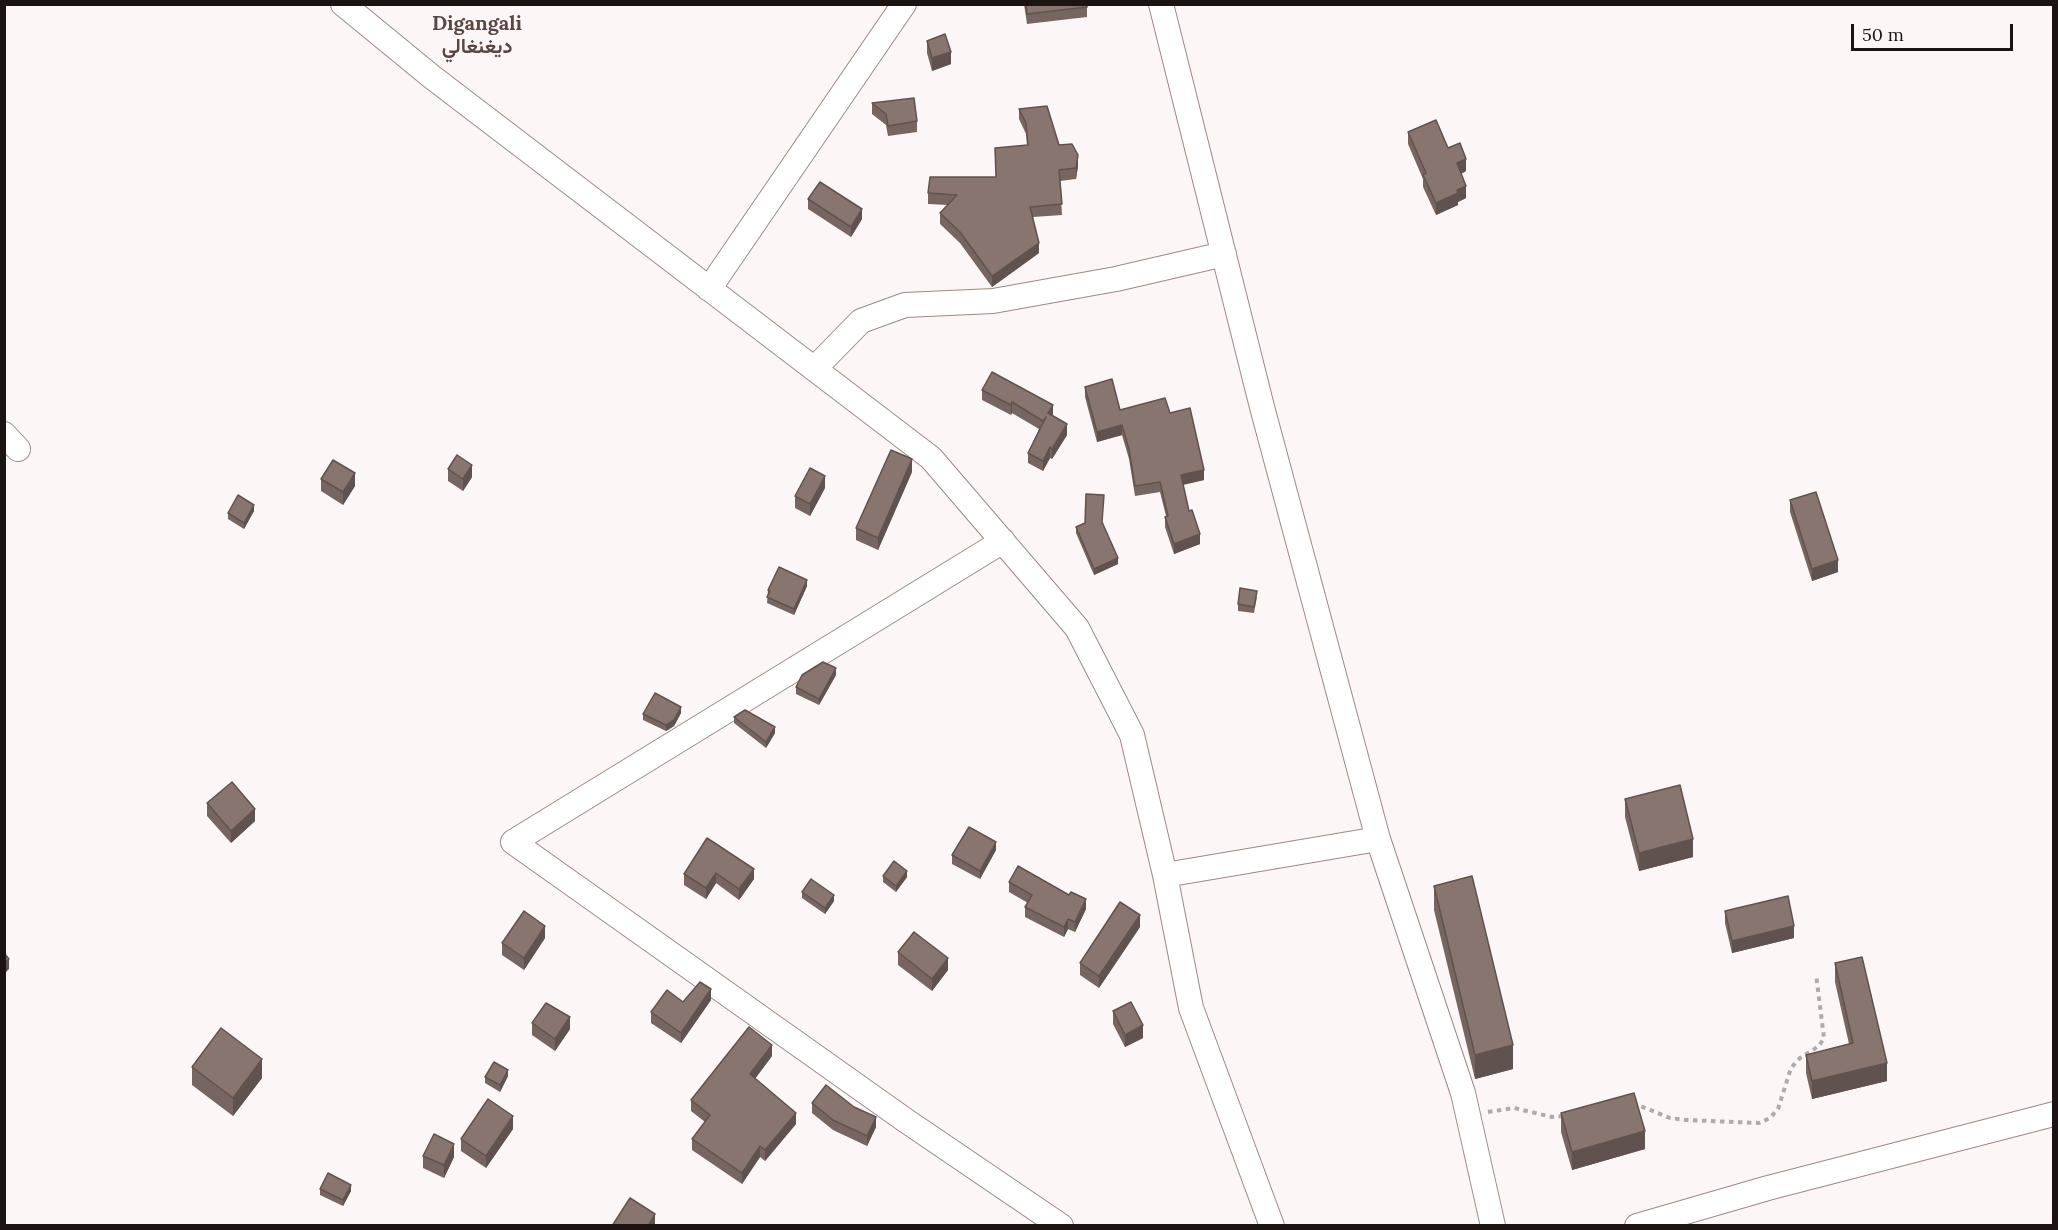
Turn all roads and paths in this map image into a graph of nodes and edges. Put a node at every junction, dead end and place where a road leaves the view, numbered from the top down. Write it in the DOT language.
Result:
graph roads {
  1 [pos="344,4"];
  2 [pos="904,4"];
  3 [pos="1161,4"];
  4 [pos="1224,254"];
  5 [pos="710,289"];
  6 [pos="815,368"];
  7 [pos="1003,541"];
  8 [pos="1378,839"];
  9 [pos="1165,875"];
  10 [pos="1816,974"];
  11 [pos="1629,1101"];
  12 [pos="2054,1114"];
  13 [pos="1469,1116"];
  14 [pos="1567,1116"];
  15 [pos="1061,1226"];
  16 [pos="1272,1226"];
  17 [pos="1493,1226"];
  18 [pos="1637,1226"];
  1 -- 5 [label="street"];
  2 -- 5 [label="street"];
  3 -- 4 [label="street"];
  4 -- 6 [label="street"];
  4 -- 8 [label="street"];
  5 -- 6 [label="street"];
  6 -- 7 [label="street"];
  7 -- 9 [label="street"];
  7 -- 15 [label="street"];
  8 -- 9 [label="street"];
  8 -- 13 [label="street"];
  9 -- 16 [label="street"];
  10 -- 11 [label="path"];
  12 -- 18 [label="street"];
  13 -- 14 [label="path"];
  13 -- 17 [label="street"];
}
